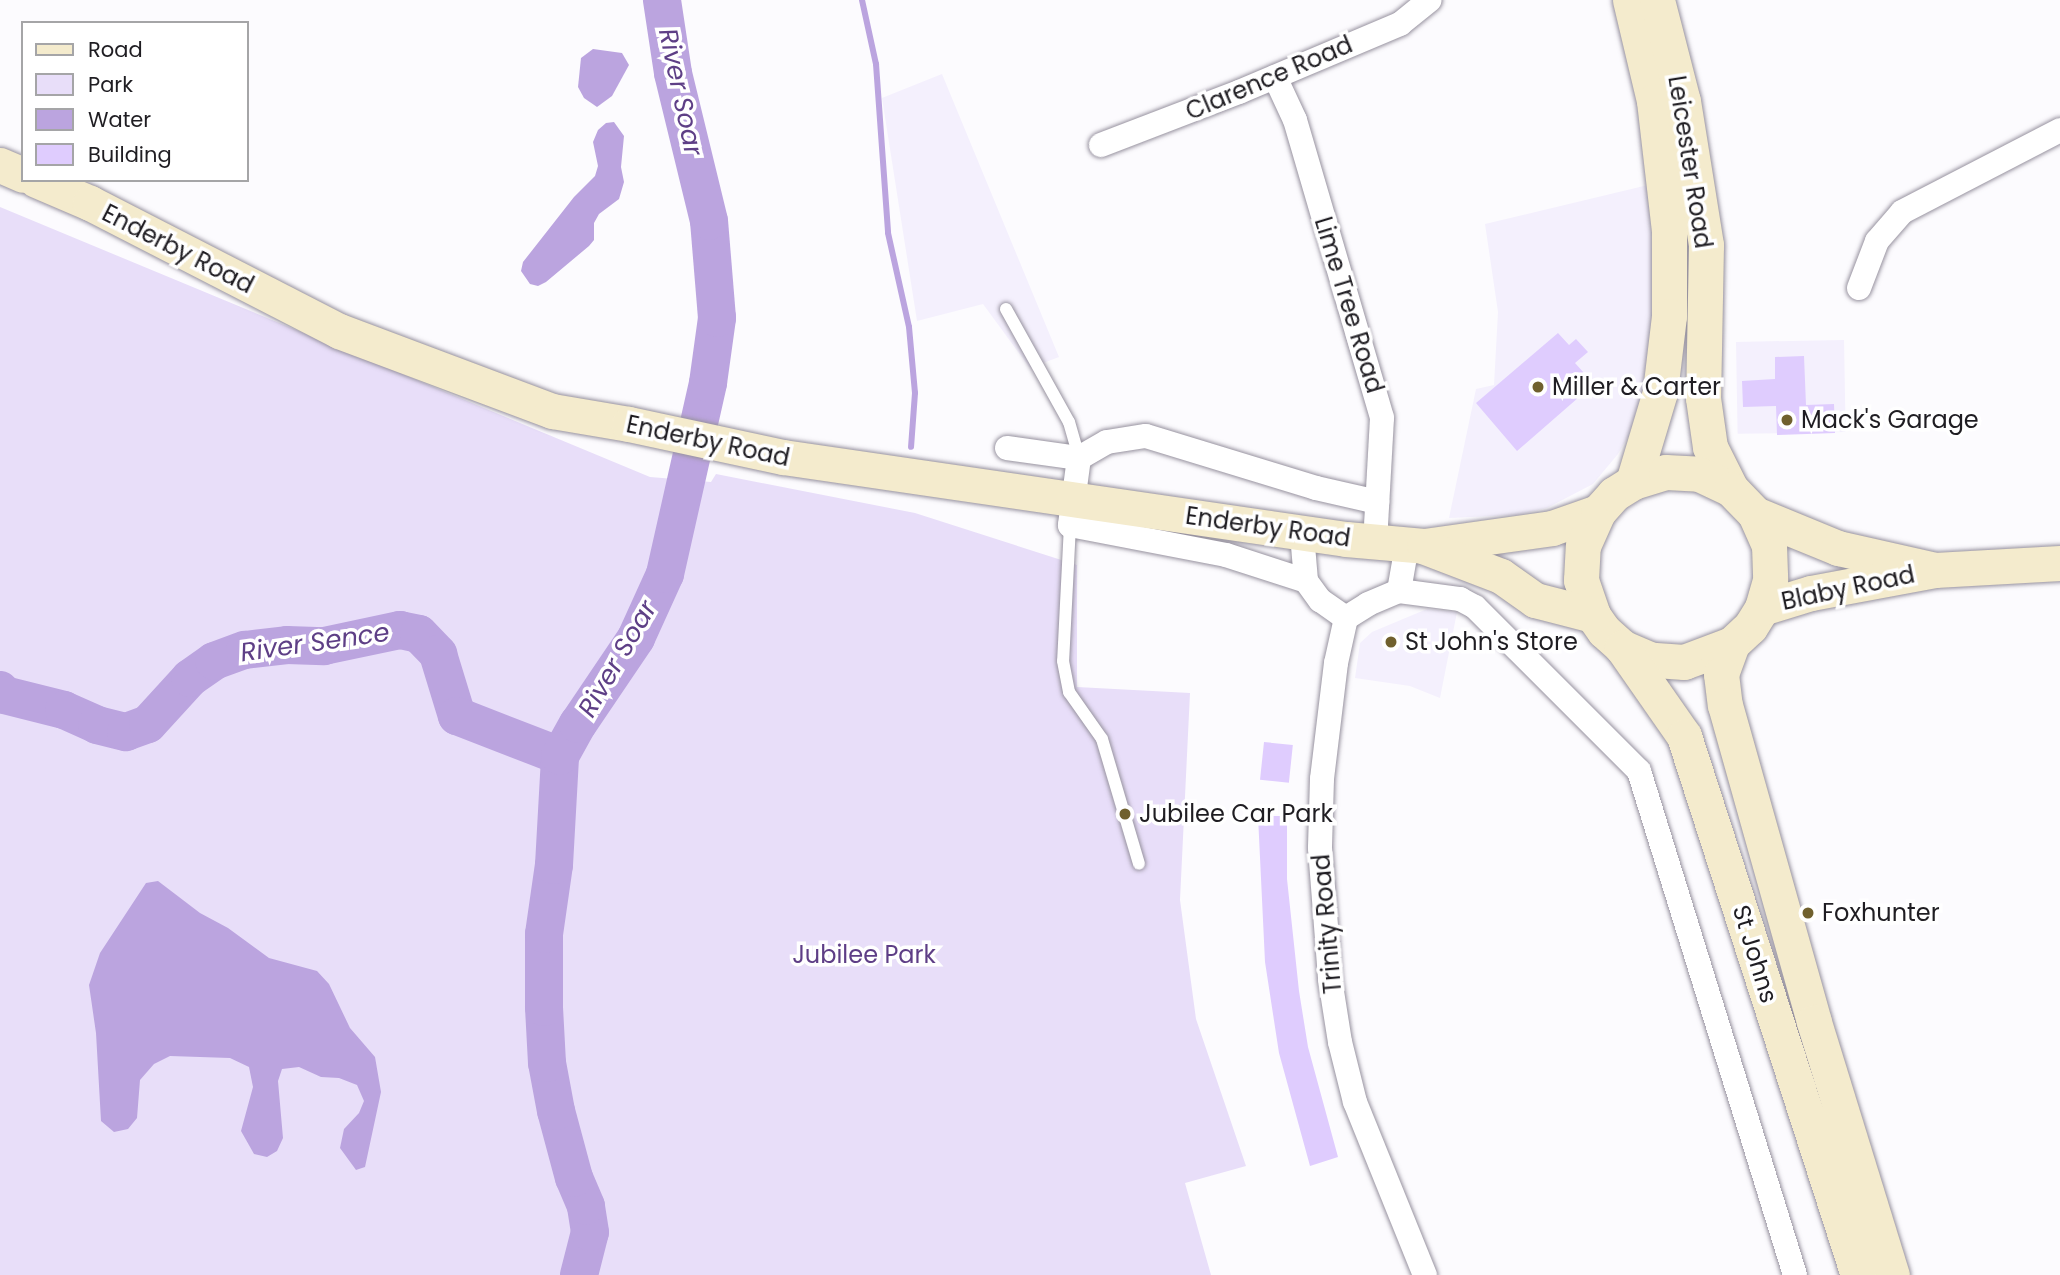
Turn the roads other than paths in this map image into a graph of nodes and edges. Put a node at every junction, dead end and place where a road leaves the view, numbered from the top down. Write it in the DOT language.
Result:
graph roads {
  1 [pos="1430,0"];
  2 [pos="1630,0"];
  3 [pos="1657,0"];
  4 [pos="1275,76"];
  5 [pos="2060,130"];
  6 [pos="1101,145"];
  7 [pos="0,165"];
  8 [pos="21,174"];
  9 [pos="40,182"];
  10 [pos="1859,288"];
  11 [pos="1006,309"];
  12 [pos="1007,448"];
  13 [pos="1079,458"];
  14 [pos="1633,482"];
  15 [pos="1731,489"];
  16 [pos="1377,502"];
  17 [pos="1071,511"];
  18 [pos="1598,512"];
  19 [pos="1755,514"];
  20 [pos="1302,534"];
  21 [pos="1402,544"];
  22 [pos="2060,563"];
  23 [pos="1935,570"];
  24 [pos="1306,581"];
  25 [pos="1399,591"];
  26 [pos="1762,608"];
  27 [pos="1593,615"];
  28 [pos="1346,618"];
  29 [pos="1732,644"];
  30 [pos="1622,647"];
  31 [pos="1139,864"];
  32 [pos="1425,1275"];
  33 [pos="1795,1275"];
  34 [pos="1858,1275"];
  35 [pos="1892,1275"];
  1 -- 4 [label="street, Clarence Road"];
  2 -- 14 [label="main road, Leicester Road"];
  3 -- 15 [label="main road, Leicester Road"];
  4 -- 6 [label="street, Clarence Road"];
  4 -- 16 [label="street, Lime Tree Road"];
  5 -- 10 [label="street"];
  7 -- 8 [label="main road"];
  9 -- 17 [label="main road, Enderby Road"];
  11 -- 13 [label="lane"];
  12 -- 13 [label="street"];
  13 -- 16 [label="street"];
  13 -- 17 [label="street"];
  14 -- 15 [label="main road"];
  14 -- 18 [label="main road"];
  15 -- 19 [label="main road"];
  16 -- 21 [label="street, Lime Tree Road"];
  17 -- 20 [label="main road, Enderby Road"];
  17 -- 24 [label="street"];
  17 -- 31 [label="lane"];
  18 -- 21 [label="main road, Enderby Road"];
  18 -- 27 [label="main road"];
  19 -- 23 [label="main road, Blaby Road"];
  19 -- 26 [label="main road"];
  20 -- 21 [label="main road, Enderby Road"];
  20 -- 24 [label="street"];
  21 -- 25 [label="street, Lime Tree Road"];
  21 -- 27 [label="main road, Enderby Road"];
  22 -- 23 [label="main road, Blaby Road"];
  23 -- 26 [label="main road, Blaby Road"];
  24 -- 28 [label="street"];
  25 -- 28 [label="street"];
  25 -- 33 [label="street"];
  26 -- 29 [label="main road"];
  27 -- 30 [label="main road"];
  28 -- 32 [label="street, Trinity Road"];
  29 -- 30 [label="main road"];
  29 -- 35 [label="main road, St Johns"];
  30 -- 34 [label="main road, St Johns"];
}
